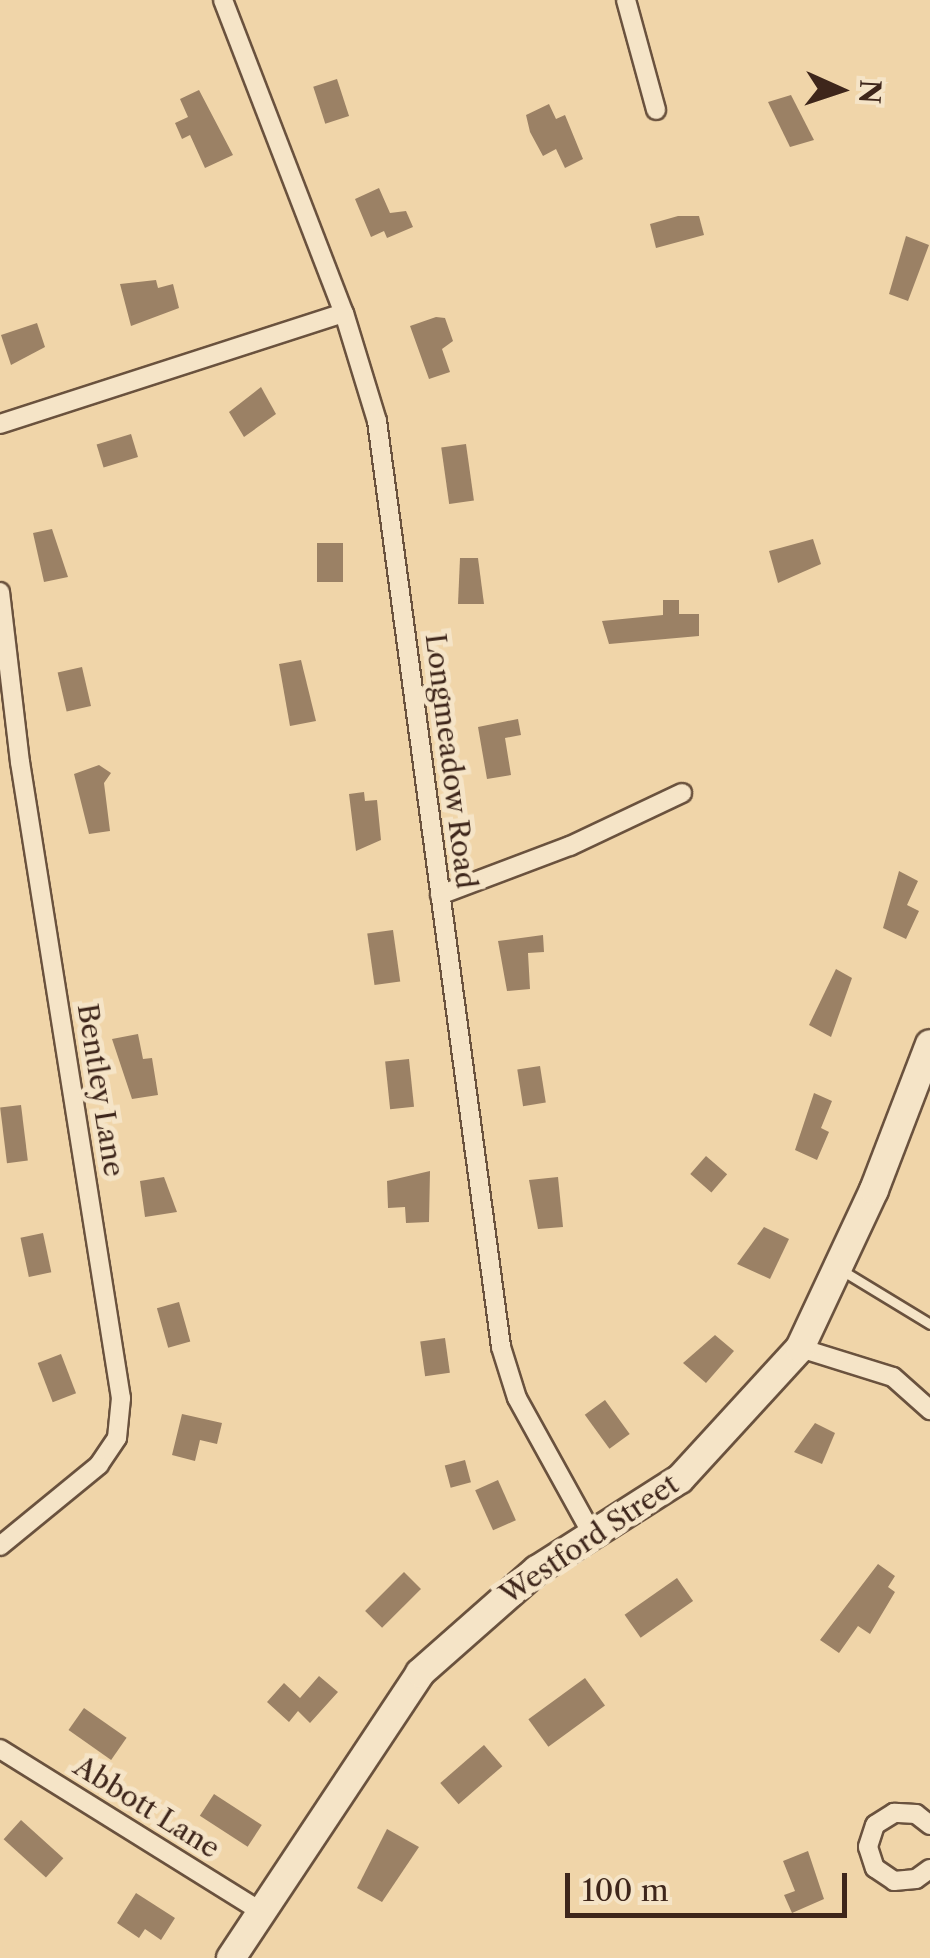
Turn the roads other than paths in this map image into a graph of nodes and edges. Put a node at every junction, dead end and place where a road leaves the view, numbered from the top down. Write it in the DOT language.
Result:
graph roads {
  1 [pos="223,0"];
  2 [pos="626,0"];
  3 [pos="656,110"];
  4 [pos="344,313"];
  5 [pos="0,424"];
  6 [pos="0,592"];
  7 [pos="682,793"];
  8 [pos="440,895"];
  9 [pos="930,1044"];
  10 [pos="839,1269"];
  11 [pos="930,1324"];
  12 [pos="800,1348"];
  13 [pos="930,1410"];
  14 [pos="591,1532"];
  15 [pos="0,1546"];
  16 [pos="0,1749"];
  17 [pos="930,1824"];
  18 [pos="930,1868"];
  19 [pos="264,1913"];
  20 [pos="231,1958"];
  1 -- 4 [label="street, Longmeadow Road"];
  2 -- 3 [label="street"];
  4 -- 5 [label="street"];
  4 -- 8 [label="street, Longmeadow Road"];
  6 -- 15 [label="street, Bentley Lane"];
  7 -- 8 [label="street"];
  8 -- 14 [label="street, Longmeadow Road"];
  9 -- 10 [label="main road, Westford Street"];
  10 -- 11 [label="lane"];
  10 -- 12 [label="main road, Westford Street"];
  12 -- 13 [label="street"];
  12 -- 14 [label="main road, Westford Street"];
  14 -- 19 [label="main road, Westford Street"];
  16 -- 19 [label="street, Abbott Lane"];
  17 -- 18 [label="street"];
  19 -- 20 [label="main road, Westford Street"];
}
